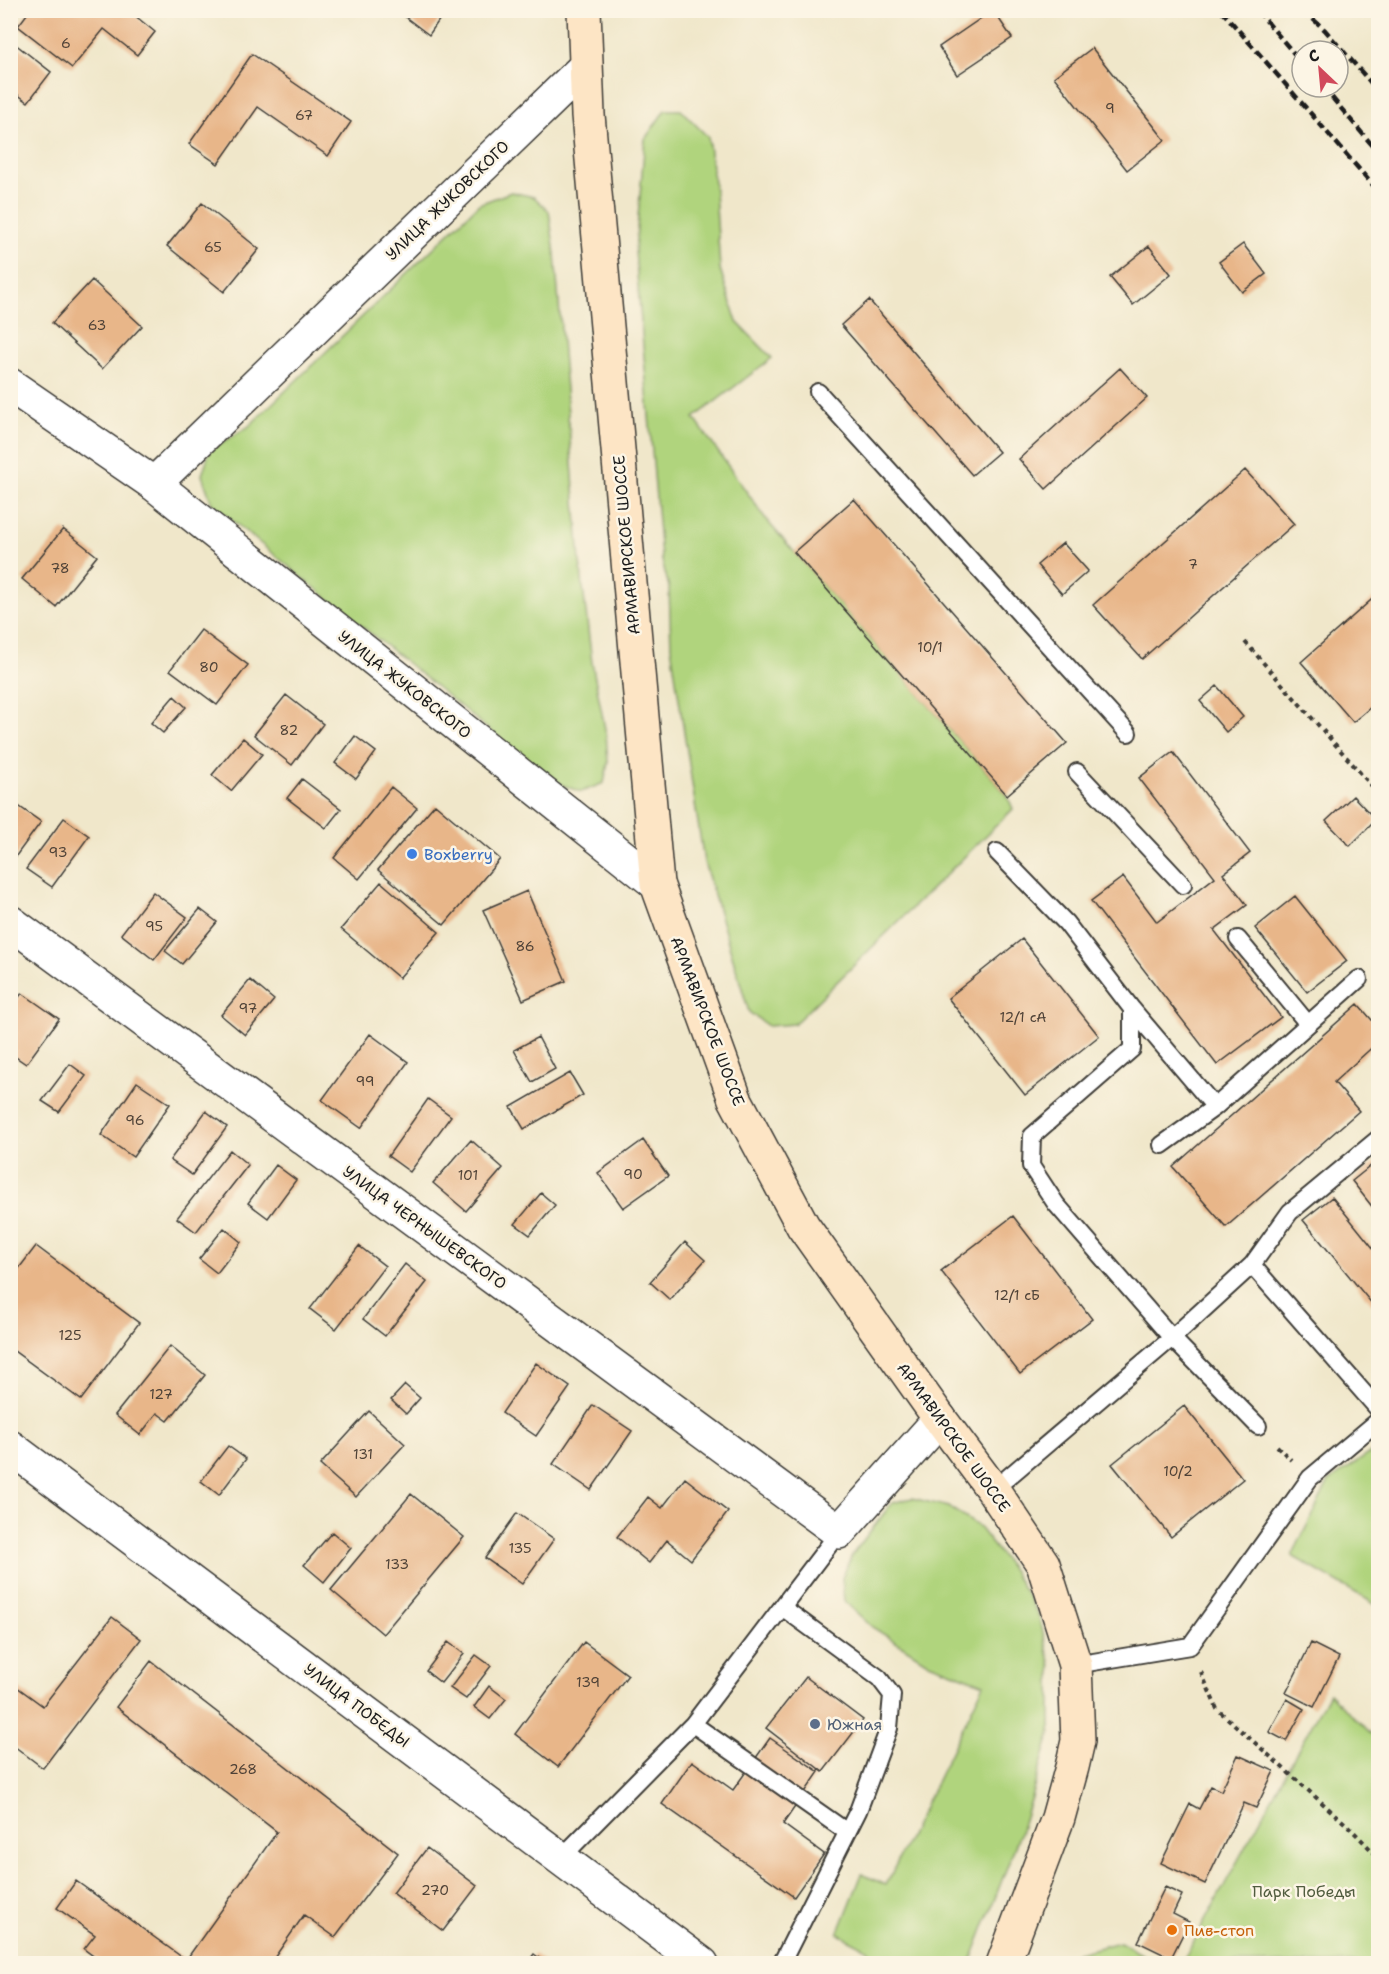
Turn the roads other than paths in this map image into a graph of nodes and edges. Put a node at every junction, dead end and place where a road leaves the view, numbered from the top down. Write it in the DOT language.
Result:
graph roads {
  1 [pos="584,10"];
  2 [pos="585,67"];
  3 [pos="10,385"];
  4 [pos="818,392"];
  5 [pos="154,484"];
  6 [pos="1128,733"];
  7 [pos="1077,772"];
  8 [pos="997,852"];
  9 [pos="657,884"];
  10 [pos="1183,885"];
  11 [pos="10,921"];
  12 [pos="1238,939"];
  13 [pos="1359,979"];
  14 [pos="1132,1009"];
  15 [pos="1308,1024"];
  16 [pos="1215,1107"];
  17 [pos="1378,1139"];
  18 [pos="1161,1145"];
  19 [pos="1252,1265"];
  20 [pos="1172,1338"];
  21 [pos="1378,1409"];
  22 [pos="940,1419"];
  23 [pos="1378,1421"];
  24 [pos="1258,1426"];
  25 [pos="10,1447"];
  26 [pos="993,1490"];
  27 [pos="839,1532"];
  28 [pos="782,1607"];
  29 [pos="1075,1665"];
  30 [pos="693,1724"];
  31 [pos="847,1832"];
  32 [pos="562,1857"];
  33 [pos="702,1964"];
  34 [pos="781,1964"];
  35 [pos="1003,1964"];
  1 -- 2 [label="main road, АРМАВИРСКОЕ ШОССЕ"];
  2 -- 5 [label="street, УЛИЦА ЖУКОВСКОГО"];
  2 -- 9 [label="main road, АРМАВИРСКОЕ ШОССЕ"];
  3 -- 5 [label="street, УЛИЦА ЖУКОВСКОГО"];
  4 -- 6 [label="lane"];
  5 -- 9 [label="street, УЛИЦА ЖУКОВСКОГО"];
  7 -- 10 [label="lane"];
  8 -- 14 [label="lane"];
  9 -- 22 [label="main road, АРМАВИРСКОЕ ШОССЕ"];
  11 -- 27 [label="street, УЛИЦА ЧЕРНЫШЕВСКОГО"];
  12 -- 15 [label="lane"];
  13 -- 15 [label="lane"];
  14 -- 16 [label="lane"];
  14 -- 20 [label="lane"];
  15 -- 16 [label="lane"];
  16 -- 18 [label="lane"];
  17 -- 19 [label="lane"];
  19 -- 20 [label="lane"];
  19 -- 21 [label="lane"];
  20 -- 24 [label="lane"];
  20 -- 26 [label="lane"];
  22 -- 26 [label="main road, АРМАВИРСКОЕ ШОССЕ"];
  22 -- 27 [label="street"];
  23 -- 29 [label="lane"];
  25 -- 32 [label="street, УЛИЦА ПОБЕДЫ"];
  26 -- 29 [label="main road, АРМАВИРСКОЕ ШОССЕ"];
  27 -- 28 [label="lane"];
  28 -- 30 [label="lane"];
  28 -- 31 [label="lane"];
  29 -- 35 [label="main road, АРМАВИРСКОЕ ШОССЕ"];
  30 -- 31 [label="lane"];
  30 -- 32 [label="lane"];
  31 -- 34 [label="lane"];
  32 -- 33 [label="street, УЛИЦА ПОБЕДЫ"];
}
